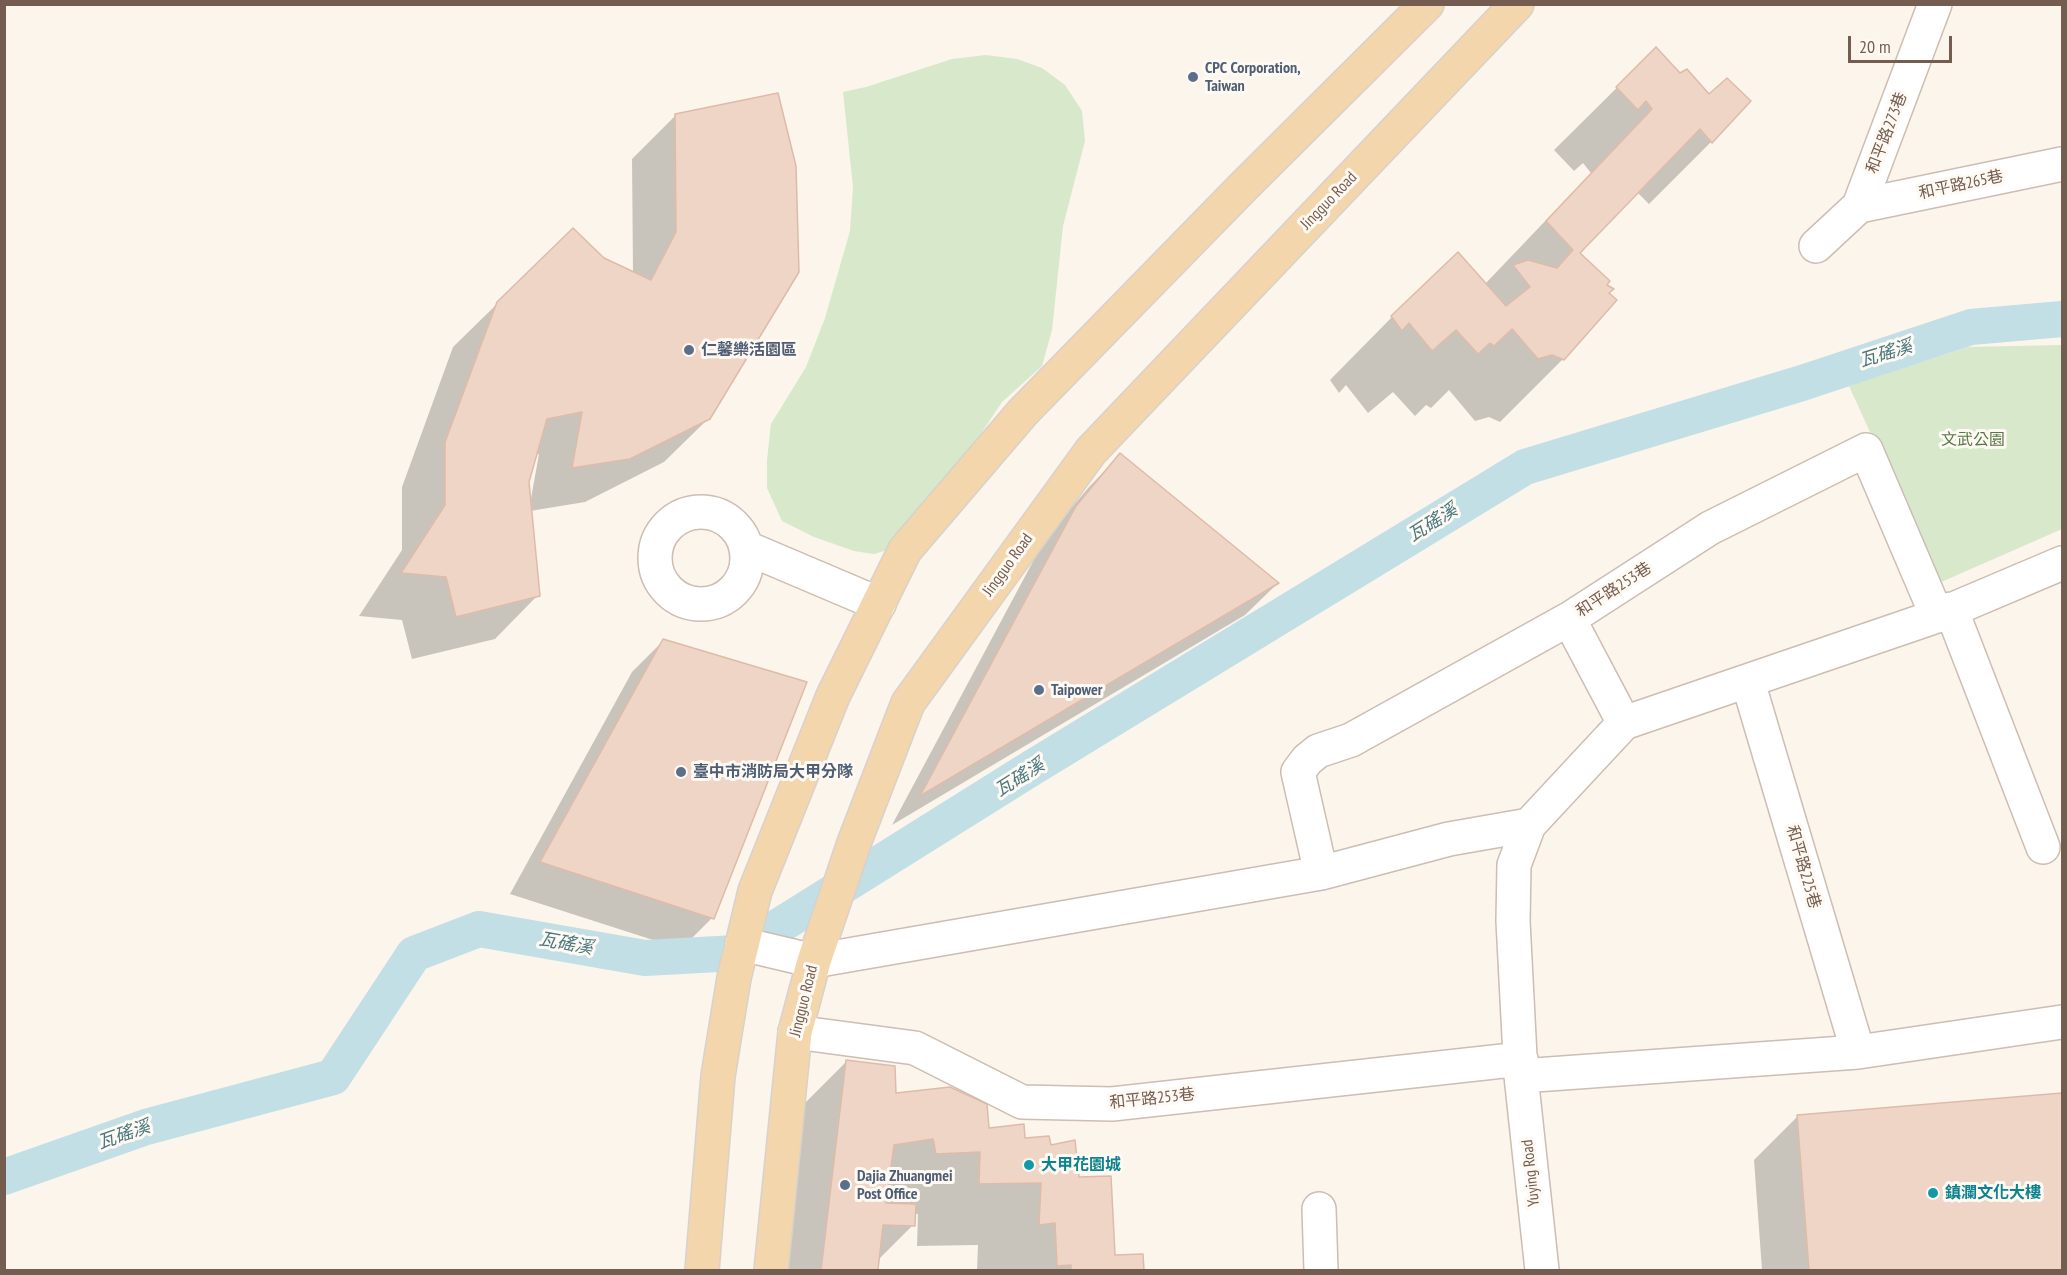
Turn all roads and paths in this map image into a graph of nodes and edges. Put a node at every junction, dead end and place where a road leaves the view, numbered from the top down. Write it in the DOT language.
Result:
graph roads {
  1 [pos="1427,4"];
  2 [pos="1517,4"];
  3 [pos="1935,4"];
  4 [pos="2062,164"];
  5 [pos="1859,206"];
  6 [pos="1816,246"];
  7 [pos="747,548"];
  8 [pos="2062,563"];
  9 [pos="879,604"];
  10 [pos="1944,613"];
  11 [pos="1569,619"];
  12 [pos="1749,682"];
  13 [pos="1624,723"];
  14 [pos="1529,825"];
  15 [pos="2043,847"];
  16 [pos="1321,873"];
  17 [pos="742,944"];
  18 [pos="814,961"];
  19 [pos="2062,1022"];
  20 [pos="795,1032"];
  21 [pos="1858,1052"];
  22 [pos="1521,1067"];
  23 [pos="1319,1209"];
  24 [pos="702,1270"];
  25 [pos="771,1270"];
  26 [pos="1321,1270"];
  27 [pos="1542,1270"];
  1 -- 9 [label="main road"];
  2 -- 18 [label="main road, Jingguo Road"];
  3 -- 5 [label="street, 和平路273巷"];
  4 -- 5 [label="street, 和平路265巷"];
  5 -- 6 [label="street, 和平路273巷"];
  7 -- 9 [label="street"];
  8 -- 10 [label="street"];
  9 -- 17 [label="main road"];
  10 -- 11 [label="street, 和平路253巷"];
  10 -- 12 [label="street"];
  10 -- 15 [label="street, 和平路253巷"];
  11 -- 13 [label="street"];
  11 -- 16 [label="street, 和平路253巷"];
  12 -- 13 [label="street"];
  12 -- 21 [label="street, 和平路225巷"];
  13 -- 14 [label="street"];
  14 -- 16 [label="street"];
  14 -- 22 [label="street"];
  16 -- 18 [label="street"];
  17 -- 18 [label="street"];
  17 -- 24 [label="main road"];
  18 -- 20 [label="main road, Jingguo Road"];
  19 -- 21 [label="street"];
  20 -- 22 [label="street, 和平路253巷"];
  20 -- 25 [label="main road, Jingguo Road"];
  21 -- 22 [label="street"];
  22 -- 27 [label="street, Yuying Road"];
  23 -- 26 [label="street"];
}
